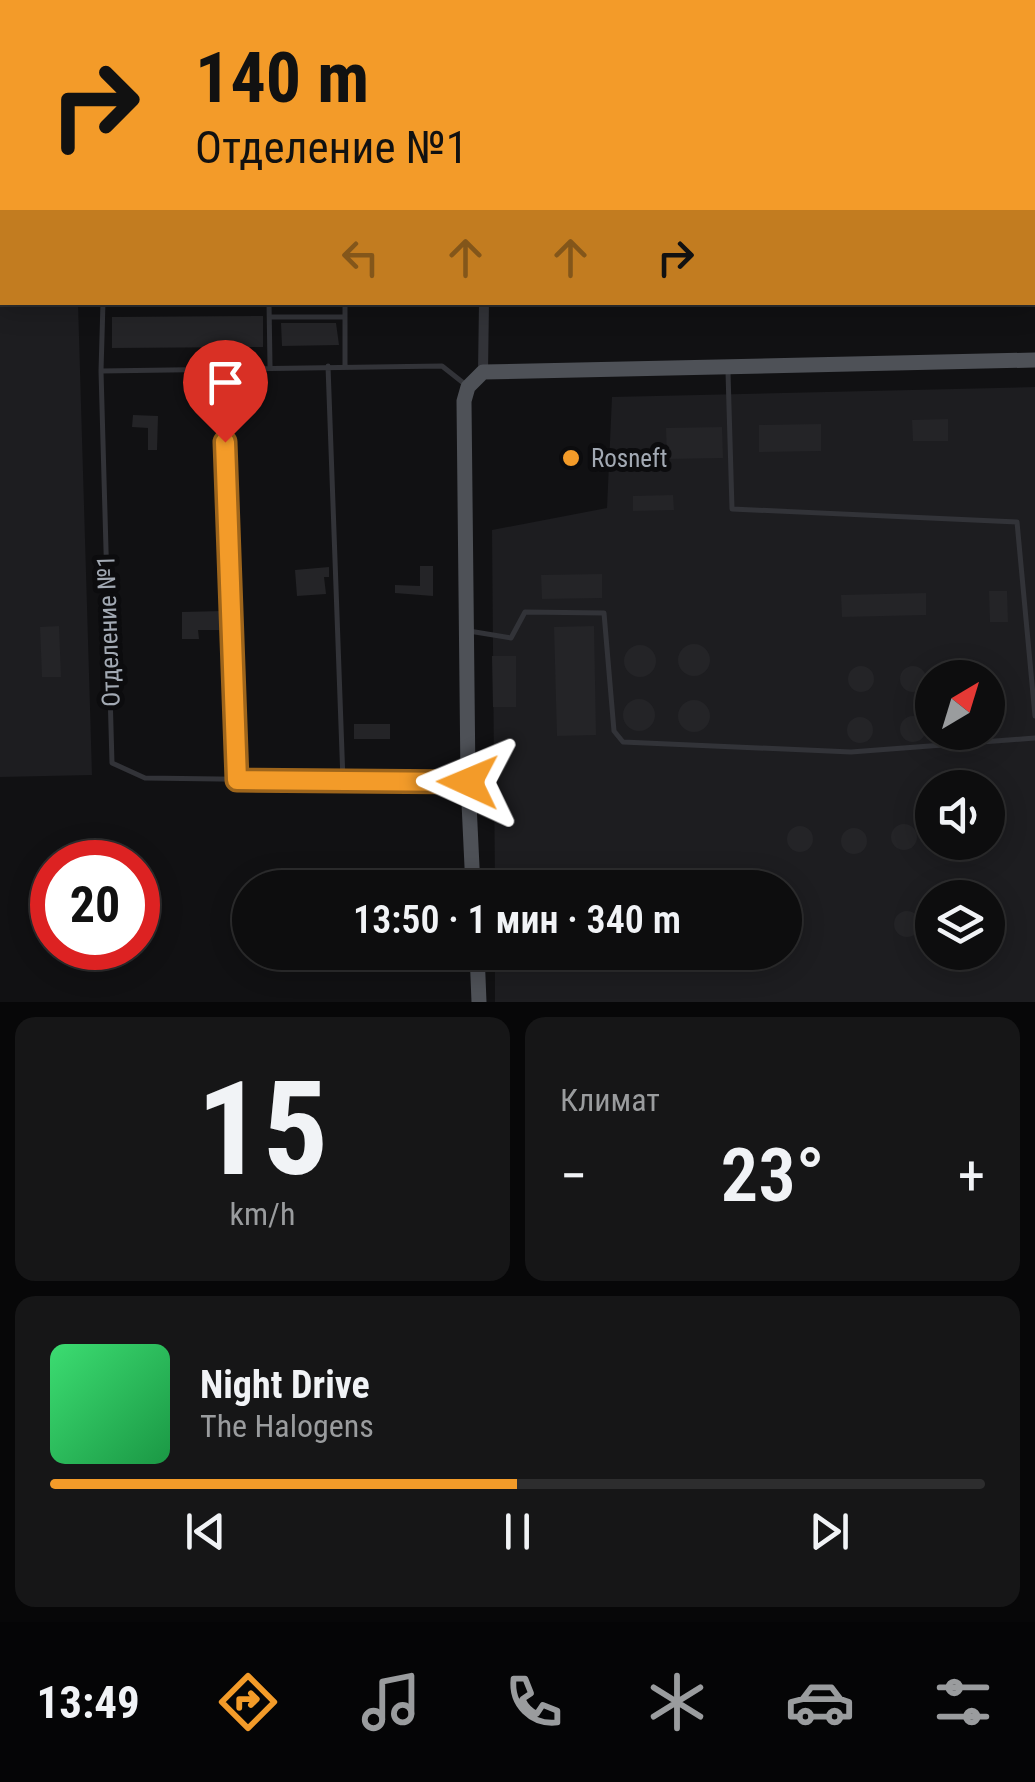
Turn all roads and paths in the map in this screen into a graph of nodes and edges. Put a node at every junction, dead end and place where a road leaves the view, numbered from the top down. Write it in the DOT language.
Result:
graph roads {
  1 [pos="103,305"];
  2 [pos="270,305"];
  3 [pos="345,305"];
  4 [pos="484,305"];
  5 [pos="270,317"];
  6 [pos="345,317"];
  7 [pos="1035,360"];
  8 [pos="728,365"];
  9 [pos="270,366"];
  10 [pos="328,366"];
  11 [pos="345,366"];
  12 [pos="222,368"];
  13 [pos="101,371"];
  14 [pos="484,372"];
  15 [pos="468,387"];
  16 [pos="466,631"];
  17 [pos="1035,716"];
  18 [pos="1035,738"];
  19 [pos="237,780"];
  20 [pos="342,780"];
  21 [pos="468,782"];
  22 [pos="473,870"];
  23 [pos="478,970"];
  24 [pos="479,1002"];
  1 -- 13 [label="lane"];
  2 -- 5 [label="lane"];
  3 -- 6 [label="lane"];
  4 -- 14 [label="street"];
  5 -- 6 [label="lane"];
  5 -- 9 [label="lane"];
  6 -- 11 [label="lane"];
  7 -- 8 [label="main road"];
  8 -- 14 [label="main road"];
  8 -- 17 [label="lane"];
  9 -- 10 [label="lane"];
  9 -- 12 [label="lane"];
  10 -- 11 [label="lane"];
  10 -- 20 [label="lane"];
  11 -- 15 [label="lane"];
  12 -- 13 [label="lane"];
  12 -- 19 [label="lane"];
  13 -- 19 [label="lane, Отделение №1"];
  14 -- 15 [label="main road"];
  15 -- 16 [label="main road"];
  16 -- 18 [label="lane"];
  16 -- 21 [label="main road"];
  19 -- 20 [label="lane, Отделение №1"];
  20 -- 21 [label="lane, Отделение №1"];
  21 -- 22 [label="main road"];
  23 -- 24 [label="main road"];
}
